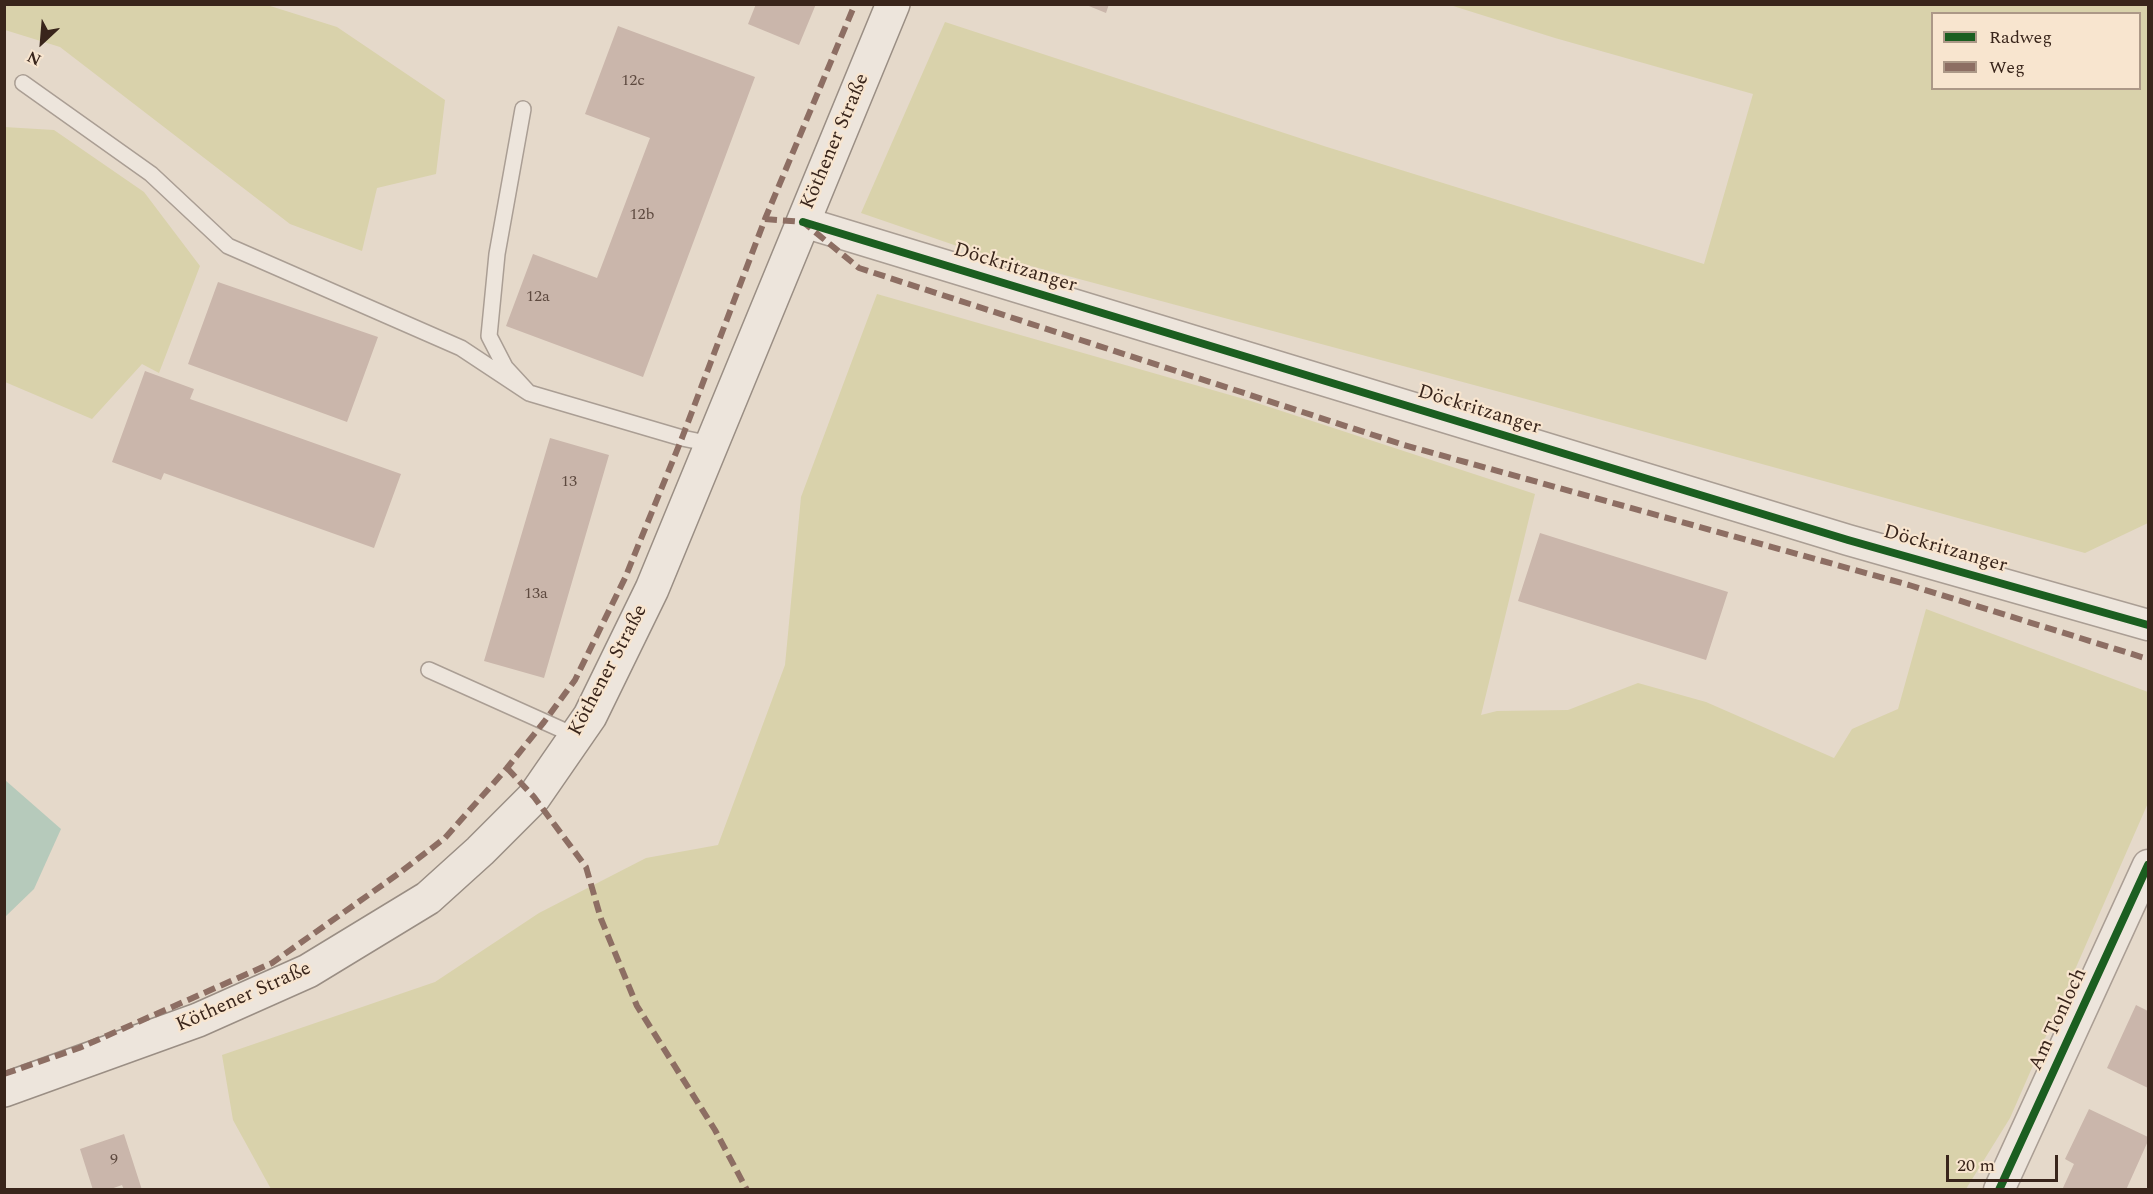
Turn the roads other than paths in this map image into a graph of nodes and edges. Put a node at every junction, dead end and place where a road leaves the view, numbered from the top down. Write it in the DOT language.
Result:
graph roads {
  1 [pos="893,4"];
  2 [pos="23,83"];
  3 [pos="523,109"];
  4 [pos="803,222"];
  5 [pos="529,393"];
  6 [pos="711,444"];
  7 [pos="2148,625"];
  8 [pos="429,670"];
  9 [pos="576,736"];
  10 [pos="2148,865"];
  11 [pos="4,1090"];
  12 [pos="1999,1190"];
  1 -- 4 [label="main road, Köthener Straße"];
  2 -- 5 [label="lane"];
  3 -- 5 [label="lane"];
  4 -- 6 [label="main road, Köthener Straße"];
  4 -- 7 [label="street, Döckritzanger"];
  5 -- 6 [label="lane"];
  6 -- 9 [label="main road, Köthener Straße"];
  8 -- 9 [label="lane"];
  9 -- 11 [label="main road, Köthener Straße"];
  10 -- 12 [label="street, Am Tonloch"];
}
